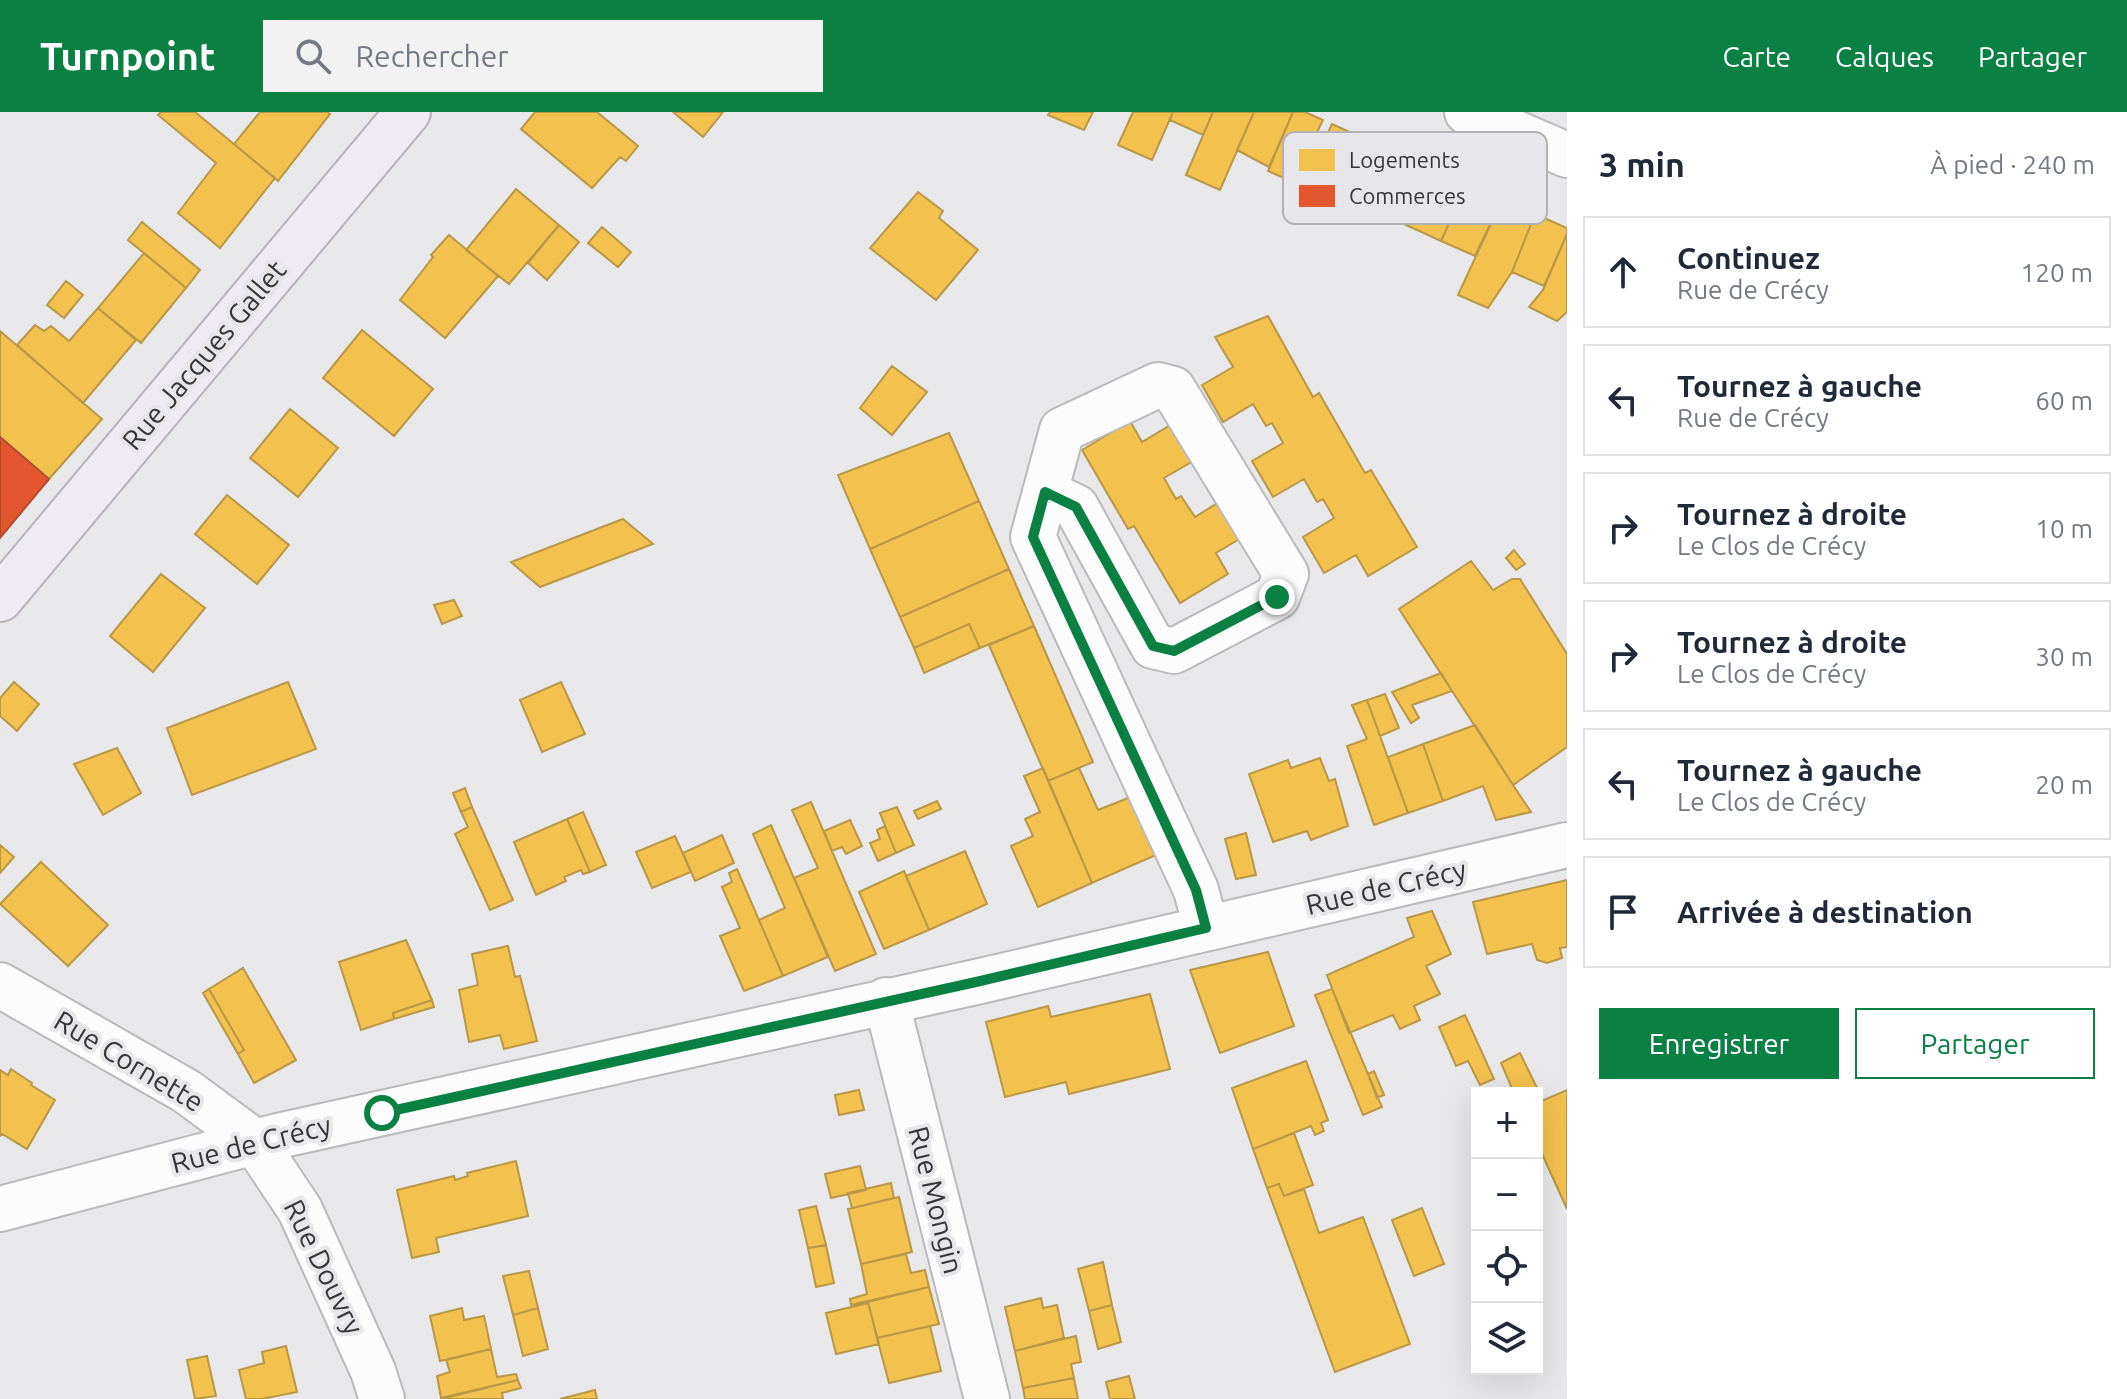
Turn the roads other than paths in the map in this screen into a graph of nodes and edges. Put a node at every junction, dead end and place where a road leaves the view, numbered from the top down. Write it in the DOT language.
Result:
graph roads {
  1 [pos="408,112"];
  2 [pos="1467,112"];
  3 [pos="1514,132"];
  4 [pos="1547,146"];
  5 [pos="1567,155"];
  6 [pos="1045,492"];
  7 [pos="0,599"];
  8 [pos="1567,845"];
  9 [pos="1206,928"];
  10 [pos="0,985"];
  11 [pos="886,1000"];
  12 [pos="254,1141"];
  13 [pos="0,1209"];
  14 [pos="382,1399"];
  15 [pos="987,1399"];
  1 -- 7 [label="main road, Rue Jacques Gallet"];
  2 -- 3 [label="street"];
  4 -- 5 [label="street"];
  6 -- 6 [label="street"];
  6 -- 9 [label="street"];
  8 -- 9 [label="street, Rue de Crécy"];
  9 -- 11 [label="street, Rue de Crécy"];
  10 -- 12 [label="street, Rue Cornette"];
  11 -- 12 [label="street, Rue de Crécy"];
  11 -- 15 [label="street, Rue Mongin"];
  12 -- 13 [label="street, Rue de Crécy"];
  12 -- 14 [label="street, Rue Douvry"];
}
